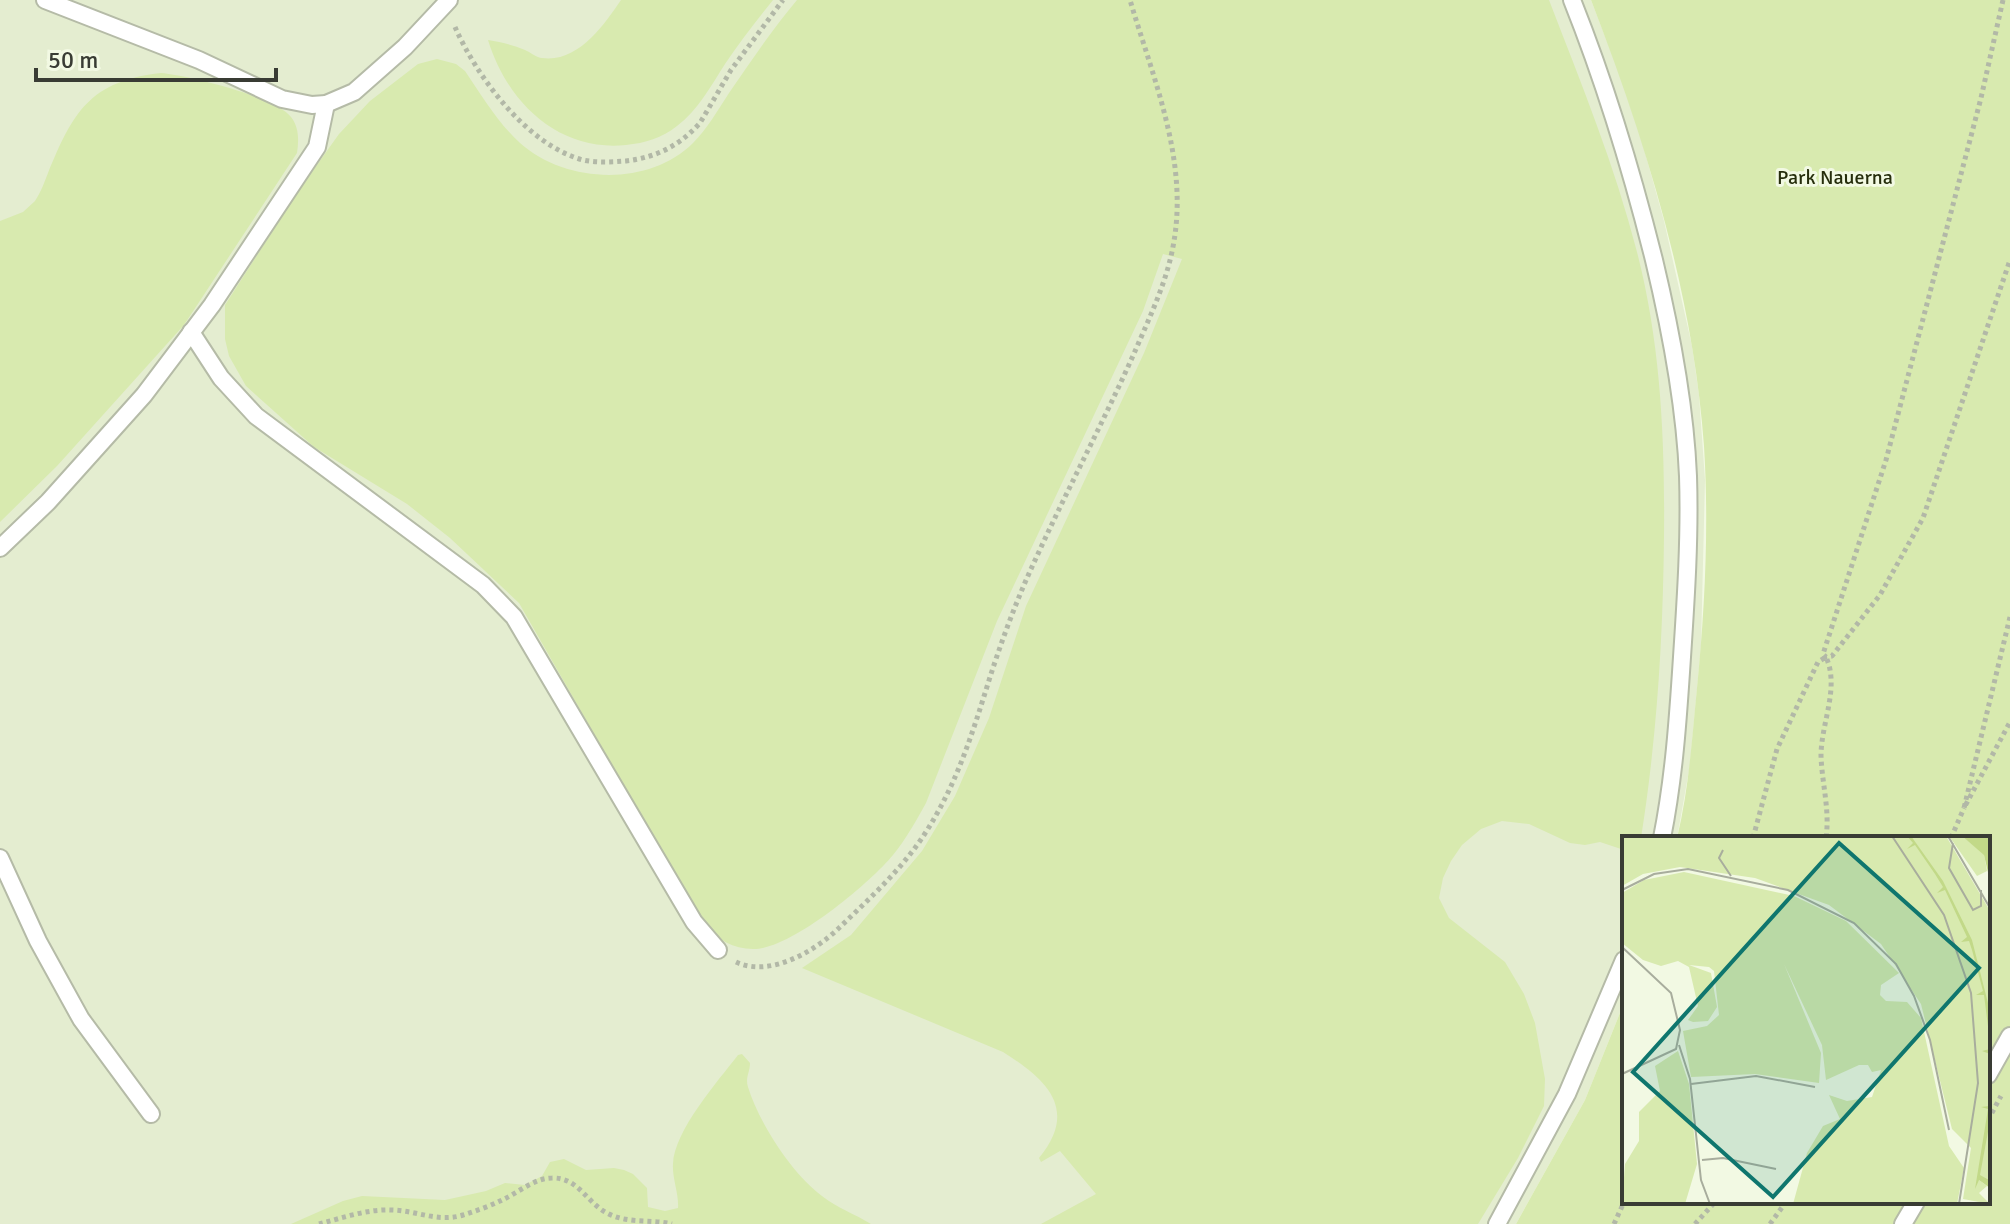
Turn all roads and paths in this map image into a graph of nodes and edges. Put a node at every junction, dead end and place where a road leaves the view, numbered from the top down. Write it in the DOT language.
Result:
graph roads {
  1 [pos="45,0"];
  2 [pos="783,0"];
  3 [pos="1130,0"];
  4 [pos="1572,0"];
  5 [pos="2003,0"];
  6 [pos="448,2"];
  7 [pos="326,104"];
  8 [pos="2010,260"];
  9 [pos="191,332"];
  10 [pos="0,548"];
  11 [pos="2010,617"];
  12 [pos="1826,657"];
  13 [pos="2010,722"];
  14 [pos="1964,808"];
  15 [pos="1662,836"];
  16 [pos="1754,836"];
  17 [pos="1826,836"];
  18 [pos="1952,836"];
  19 [pos="0,858"];
  20 [pos="718,950"];
  21 [pos="1622,965"];
  22 [pos="2010,1036"];
  23 [pos="1990,1071"];
  24 [pos="2004,1090"];
  25 [pos="151,1114"];
  26 [pos="1990,1116"];
  27 [pos="1623,1204"];
  28 [pos="1713,1204"];
  29 [pos="1785,1204"];
  30 [pos="1915,1204"];
  31 [pos="319,1224"];
  32 [pos="672,1224"];
  33 [pos="1497,1224"];
  34 [pos="1614,1224"];
  35 [pos="1695,1224"];
  36 [pos="1770,1224"];
  37 [pos="1903,1224"];
  1 -- 7 [label="lane"];
  2 -- 6 [label="path"];
  3 -- 20 [label="path"];
  4 -- 15 [label="lane"];
  5 -- 12 [label="path"];
  6 -- 7 [label="lane"];
  7 -- 9 [label="lane"];
  8 -- 12 [label="path"];
  9 -- 10 [label="lane"];
  9 -- 20 [label="lane"];
  11 -- 14 [label="path"];
  12 -- 16 [label="path"];
  12 -- 17 [label="path"];
  13 -- 14 [label="path"];
  14 -- 18 [label="path"];
  19 -- 25 [label="lane"];
  21 -- 33 [label="lane"];
  22 -- 23 [label="lane"];
  24 -- 26 [label="path"];
  27 -- 34 [label="path"];
  28 -- 35 [label="path"];
  29 -- 36 [label="path"];
  30 -- 37 [label="lane"];
  31 -- 32 [label="path"];
}
